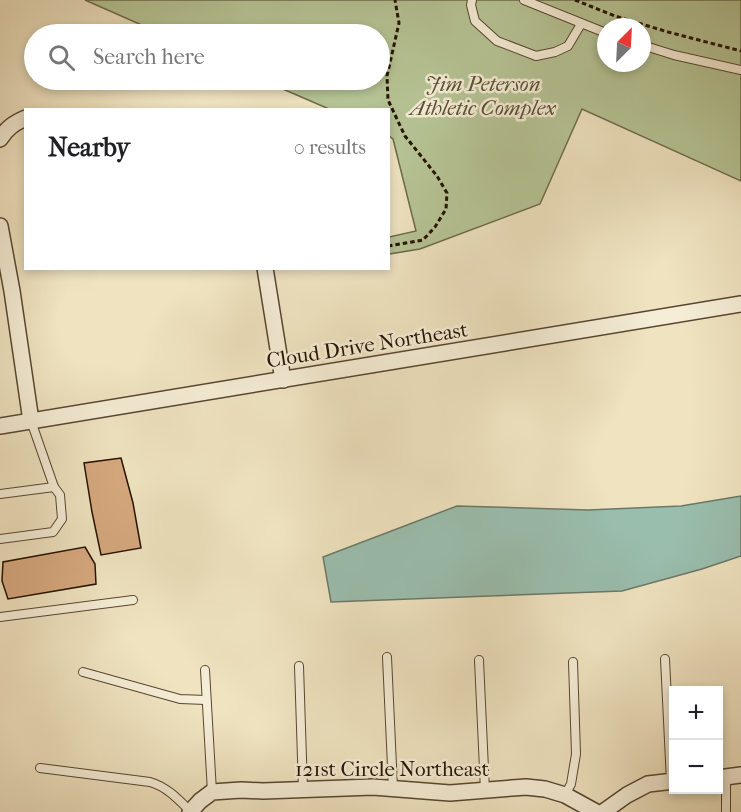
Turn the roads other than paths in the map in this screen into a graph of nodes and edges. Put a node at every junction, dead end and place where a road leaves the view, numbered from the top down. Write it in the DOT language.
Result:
graph roads {
  1 [pos="472,0"];
  2 [pos="524,0"];
  3 [pos="581,24"];
  4 [pos="597,30"];
  5 [pos="651,48"];
  6 [pos="741,70"];
  7 [pos="24,119"];
  8 [pos="0,139"];
  9 [pos="0,226"];
  10 [pos="265,270"];
  11 [pos="741,304"];
  12 [pos="282,380"];
  13 [pos="31,421"];
  14 [pos="0,426"];
  15 [pos="54,487"];
  16 [pos="0,494"];
  17 [pos="0,540"];
  18 [pos="133,600"];
  19 [pos="0,617"];
  20 [pos="387,657"];
  21 [pos="665,659"];
  22 [pos="479,660"];
  23 [pos="573,662"];
  24 [pos="299,666"];
  25 [pos="204,670"];
  26 [pos="83,672"];
  27 [pos="206,700"];
  28 [pos="670,740"];
  29 [pos="40,768"];
  30 [pos="728,777"];
  31 [pos="669,781"];
  32 [pos="393,788"];
  33 [pos="303,789"];
  34 [pos="484,791"];
  35 [pos="212,792"];
  36 [pos="565,795"];
  37 [pos="190,812"];
  38 [pos="596,812"];
  39 [pos="603,812"];
  40 [pos="726,812"];
  1 -- 3 [label="lane"];
  2 -- 3 [label="lane"];
  3 -- 4 [label="lane"];
  5 -- 6 [label="lane"];
  7 -- 8 [label="street"];
  9 -- 13 [label="street"];
  10 -- 12 [label="street"];
  11 -- 12 [label="street, Cloud Drive Northeast"];
  12 -- 13 [label="street, Cloud Drive Northeast"];
  13 -- 14 [label="street, Cloud Drive Northeast"];
  13 -- 15 [label="lane"];
  15 -- 16 [label="lane"];
  15 -- 17 [label="lane"];
  18 -- 19 [label="lane"];
  20 -- 32 [label="lane"];
  21 -- 28 [label="lane"];
  22 -- 34 [label="lane"];
  23 -- 36 [label="lane"];
  24 -- 33 [label="lane"];
  25 -- 27 [label="lane"];
  26 -- 27 [label="lane"];
  27 -- 35 [label="lane"];
  29 -- 37 [label="lane"];
  30 -- 40 [label="lane"];
  31 -- 39 [label="street"];
  32 -- 33 [label="street, 121st Circle Northeast"];
  32 -- 34 [label="street, 121st Circle Northeast"];
  33 -- 35 [label="street, 121st Circle Northeast"];
  34 -- 36 [label="street, 121st Circle Northeast"];
  35 -- 37 [label="street"];
  36 -- 38 [label="street, 121st Circle Northeast"];
}
